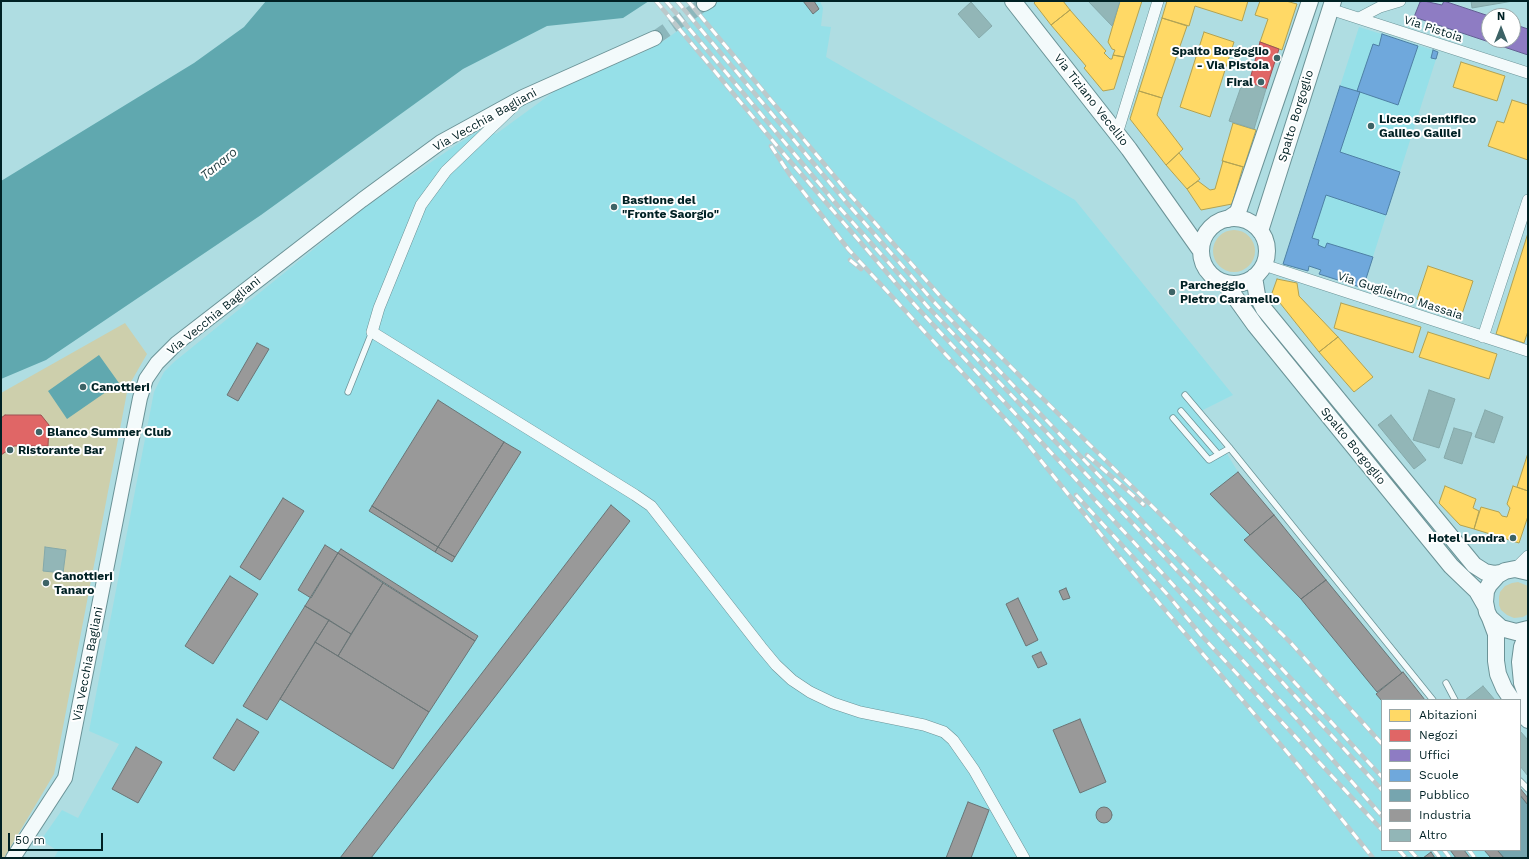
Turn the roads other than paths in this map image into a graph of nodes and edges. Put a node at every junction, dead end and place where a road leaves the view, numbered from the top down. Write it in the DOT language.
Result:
graph roads {
  1 [pos="1013,1"];
  2 [pos="1158,1"];
  3 [pos="1310,1"];
  4 [pos="1400,1"];
  5 [pos="1331,5"];
  6 [pos="1359,18"];
  7 [pos="655,38"];
  8 [pos="1528,73"];
  9 [pos="523,97"];
  10 [pos="1117,134"];
  11 [pos="1528,200"];
  12 [pos="1167,201"];
  13 [pos="1221,222"];
  14 [pos="1260,231"];
  15 [pos="1201,251"];
  16 [pos="1264,265"];
  17 [pos="1254,278"];
  18 [pos="1225,283"];
  19 [pos="372,332"];
  20 [pos="1483,337"];
  21 [pos="1528,351"];
  22 [pos="348,392"];
  23 [pos="1185,395"];
  24 [pos="1181,411"];
  25 [pos="1173,418"];
  26 [pos="1230,448"];
  27 [pos="1218,454"];
  28 [pos="1528,556"];
  29 [pos="1515,571"];
  30 [pos="1488,612"];
  31 [pos="1528,630"];
  32 [pos="1446,683"];
  33 [pos="1432,699"];
  34 [pos="1454,699"];
  35 [pos="1511,699"];
  36 [pos="1528,699"];
  37 [pos="1521,711"];
  38 [pos="1528,720"];
  39 [pos="1521,781"];
  40 [pos="1528,789"];
  41 [pos="13,858"];
  42 [pos="1024,858"];
  1 -- 10 [label="main road, Via Tiziano Vecellio"];
  2 -- 10 [label="street"];
  3 -- 13 [label="main road, Spalto Borgoglio"];
  4 -- 6 [label="street"];
  5 -- 6 [label="street, Via Pistoia"];
  5 -- 14 [label="main road, Spalto Borgoglio"];
  6 -- 8 [label="street, Via Pistoia"];
  7 -- 9 [label="street, Via Vecchia Bagliani"];
  9 -- 19 [label="street"];
  9 -- 41 [label="street, Via Vecchia Bagliani"];
  10 -- 12 [label="main road, Via Tiziano Vecellio"];
  11 -- 20 [label="street"];
  12 -- 13 [label="main road"];
  12 -- 15 [label="main road"];
  13 -- 14 [label="main road"];
  13 -- 15 [label="main road, Spalto Borgoglio"];
  14 -- 16 [label="main road"];
  15 -- 18 [label="main road, Spalto Borgoglio"];
  16 -- 17 [label="main road"];
  16 -- 20 [label="street, Via Guglielmo Massaia"];
  17 -- 18 [label="main road"];
  17 -- 29 [label="main road, Spalto Borgoglio"];
  18 -- 30 [label="main road, Spalto Borgoglio"];
  19 -- 22 [label="lane"];
  19 -- 42 [label="street"];
  20 -- 21 [label="street, Via Guglielmo Massaia"];
  23 -- 26 [label="lane"];
  24 -- 27 [label="lane"];
  25 -- 27 [label="lane"];
  26 -- 27 [label="lane"];
  26 -- 33 [label="lane"];
  28 -- 29 [label="street"];
  29 -- 30 [label="main road"];
  30 -- 31 [label="main road"];
  30 -- 35 [label="main road, Spalto Borgoglio"];
  31 -- 36 [label="main road"];
  32 -- 34 [label="lane"];
  37 -- 38 [label="main road"];
  39 -- 40 [label="lane"];
}
